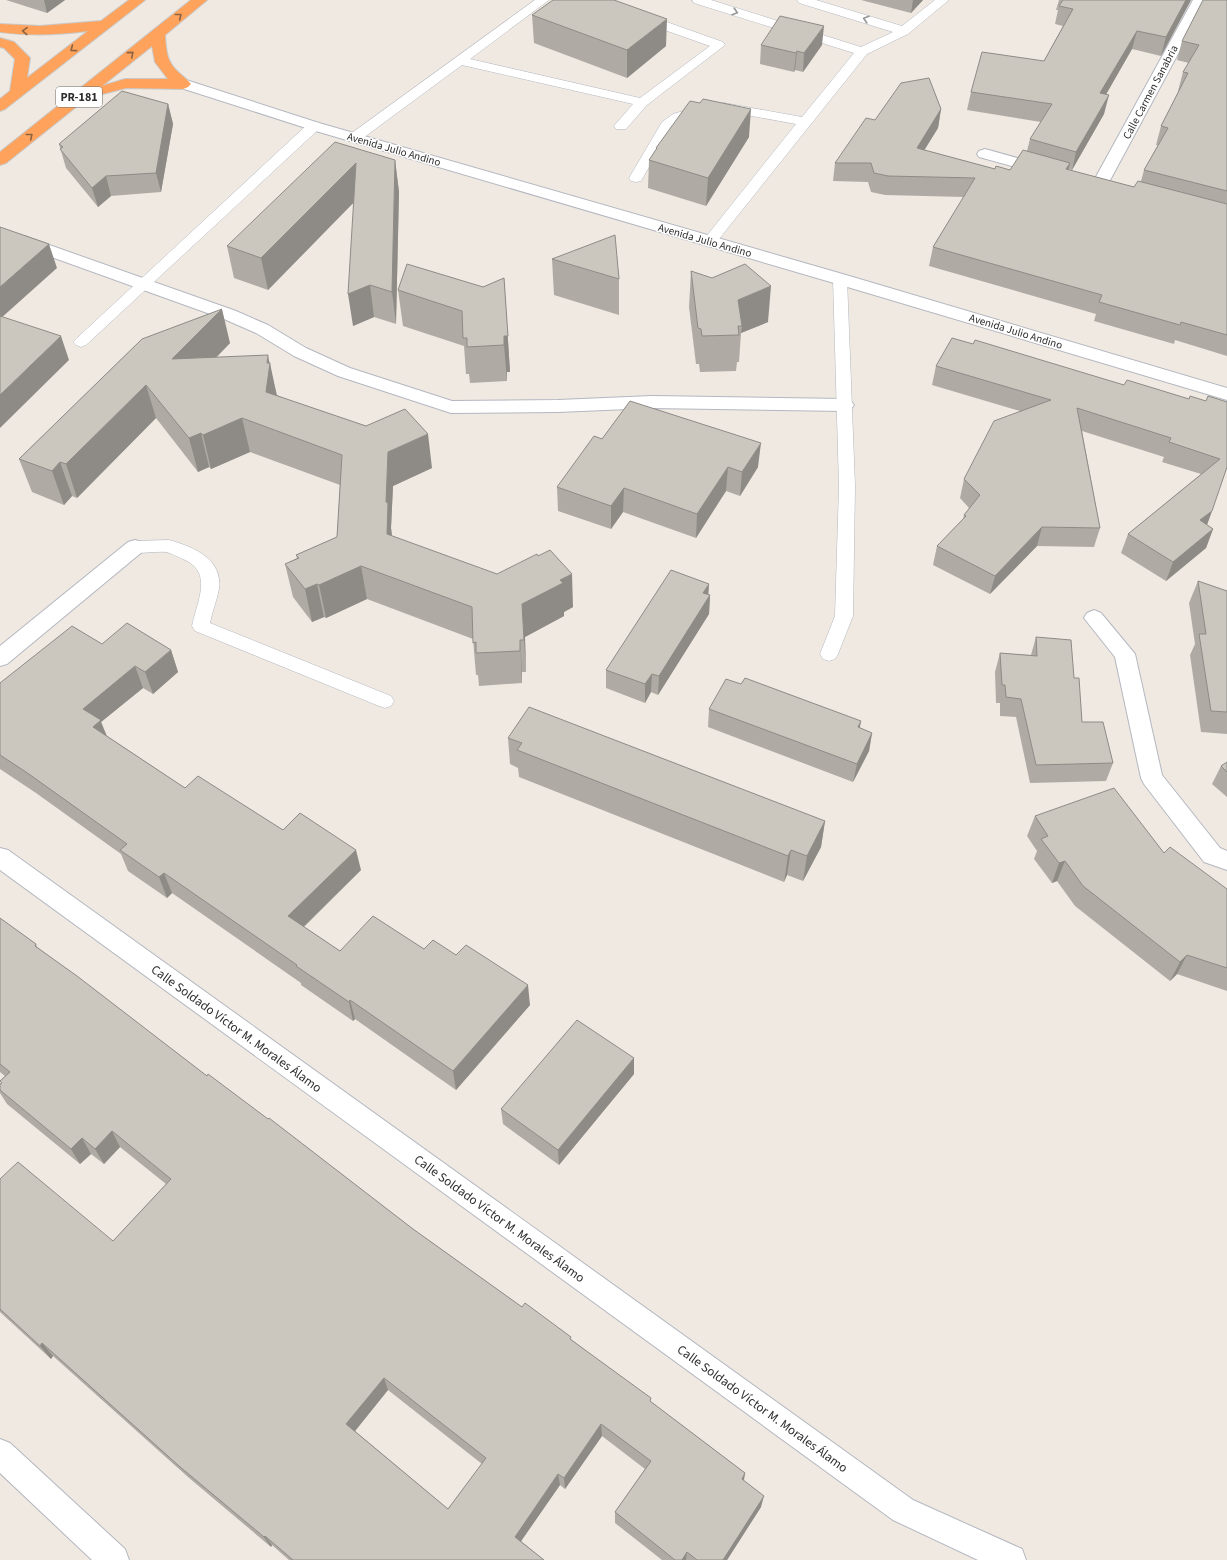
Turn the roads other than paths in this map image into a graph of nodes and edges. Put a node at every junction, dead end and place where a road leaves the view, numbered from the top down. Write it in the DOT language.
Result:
graph roads {
  1 [pos="138,0"];
  2 [pos="200,0"];
  3 [pos="543,0"];
  4 [pos="698,0"];
  5 [pos="803,0"];
  6 [pos="943,0"];
  7 [pos="1200,0"];
  8 [pos="628,13"];
  9 [pos="106,24"];
  10 [pos="0,28"];
  11 [pos="904,31"];
  12 [pos="158,33"];
  13 [pos="0,42"];
  14 [pos="862,51"];
  15 [pos="460,61"];
  16 [pos="183,84"];
  17 [pos="17,93"];
  18 [pos="78,98"];
  19 [pos="642,102"];
  20 [pos="0,106"];
  21 [pos="805,122"];
  22 [pos="314,126"];
  23 [pos="621,126"];
  24 [pos="354,138"];
  25 [pos="985,154"];
  26 [pos="0,160"];
  27 [pos="1062,174"];
  28 [pos="636,178"];
  29 [pos="1100,184"];
  30 [pos="10,236"];
  31 [pos="710,241"];
  32 [pos="840,279"];
  33 [pos="143,284"];
  34 [pos="81,342"];
  35 [pos="1227,394"];
  36 [pos="845,405"];
  37 [pos="135,547"];
  38 [pos="1094,618"];
  39 [pos="829,654"];
  40 [pos="0,658"];
  41 [pos="385,701"];
  42 [pos="0,857"];
  43 [pos="1227,861"];
  44 [pos="0,1453"];
  45 [pos="114,1560"];
  46 [pos="1011,1560"];
  1 -- 9 [label="highway, PR-181"];
  12 -- 2 [label="highway, PR-181, one-way"];
  3 -- 15 [label="lane"];
  4 -- 14 [label="lane, one-way"];
  11 -- 5 [label="lane, one-way"];
  6 -- 11 [label="lane"];
  7 -- 29 [label="street, Calle Carmen Sanabria"];
  8 -- 19 [label="lane"];
  9 -- 10 [label="highway, one-way"];
  9 -- 17 [label="highway, PR-181, one-way"];
  11 -- 14 [label="lane"];
  12 -- 16 [label="highway"];
  18 -- 12 [label="highway, PR-181, one-way"];
  13 -- 17 [label="highway"];
  14 -- 21 [label="lane"];
  15 -- 19 [label="lane"];
  15 -- 24 [label="lane"];
  16 -- 18 [label="highway"];
  16 -- 22 [label="street, Avenida Julio Andino"];
  17 -- 20 [label="highway, PR-181"];
  26 -- 18 [label="highway, PR-181, one-way"];
  19 -- 23 [label="lane"];
  21 -- 28 [label="lane"];
  21 -- 31 [label="lane"];
  22 -- 24 [label="street, Avenida Julio Andino"];
  22 -- 33 [label="lane"];
  24 -- 31 [label="street, Avenida Julio Andino"];
  25 -- 27 [label="street"];
  30 -- 33 [label="street"];
  31 -- 32 [label="street, Avenida Julio Andino"];
  32 -- 35 [label="street, Avenida Julio Andino"];
  32 -- 36 [label="lane"];
  33 -- 34 [label="lane"];
  33 -- 36 [label="street"];
  36 -- 39 [label="lane"];
  37 -- 40 [label="street"];
  37 -- 41 [label="lane"];
  38 -- 43 [label="street"];
  42 -- 46 [label="street, Calle Soldado Víctor M. Morales Álamo"];
  44 -- 45 [label="street"];
}
